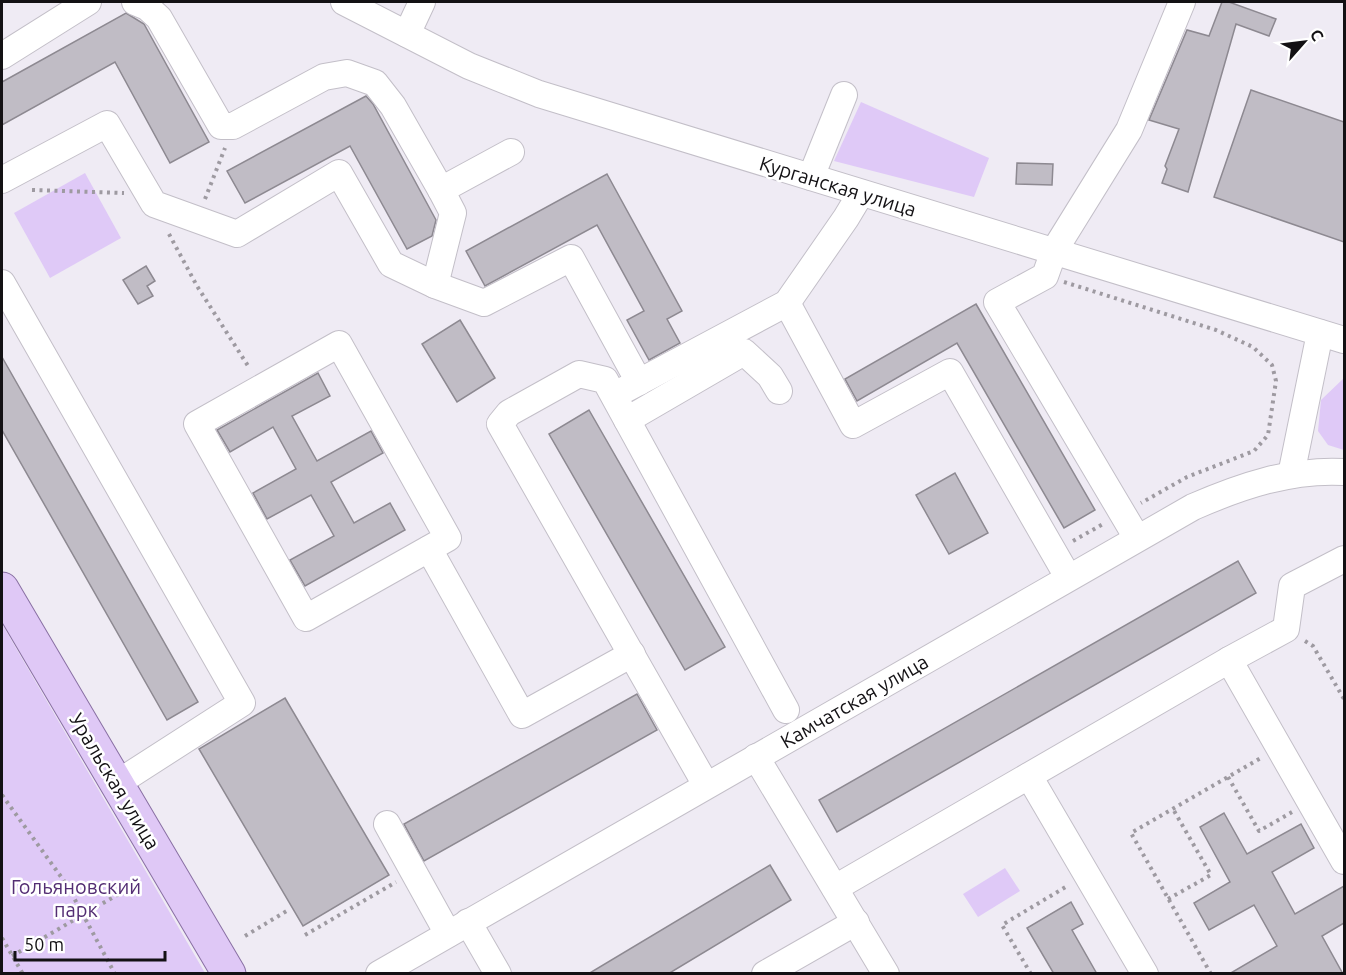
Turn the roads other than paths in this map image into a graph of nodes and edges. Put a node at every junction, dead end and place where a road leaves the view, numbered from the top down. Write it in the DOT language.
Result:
graph roads {
  1 [pos="88,2"];
  2 [pos="135,2"];
  3 [pos="344,2"];
  4 [pos="422,2"];
  5 [pos="1182,2"];
  6 [pos="407,34"];
  7 [pos="2,56"];
  8 [pos="844,95"];
  9 [pos="511,152"];
  10 [pos="811,177"];
  11 [pos="12,185"];
  12 [pos="441,190"];
  13 [pos="861,193"];
  14 [pos="1054,251"];
  15 [pos="2,283"];
  16 [pos="435,285"];
  17 [pos="787,303"];
  18 [pos="1320,333"];
  19 [pos="1344,340"];
  20 [pos="639,382"];
  21 [pos="779,391"];
  22 [pos="614,396"];
  23 [pos="627,420"];
  24 [pos="1344,472"];
  25 [pos="1291,475"];
  26 [pos="1137,538"];
  27 [pos="429,549"];
  28 [pos="1344,560"];
  29 [pos="1068,577"];
  30 [pos="2,590"];
  31 [pos="632,654"];
  32 [pos="1229,660"];
  33 [pos="786,711"];
  34 [pos="756,757"];
  35 [pos="1029,776"];
  36 [pos="116,784"];
  37 [pos="706,785"];
  38 [pos="387,824"];
  39 [pos="1344,861"];
  40 [pos="835,888"];
  41 [pos="856,922"];
  42 [pos="458,928"];
  43 [pos="229,974"];
  44 [pos="379,974"];
  45 [pos="498,974"];
  46 [pos="765,974"];
  47 [pos="886,974"];
  48 [pos="1145,974"];
  1 -- 7 [label="street"];
  2 -- 12 [label="street"];
  3 -- 6 [label="street, Курганская улица"];
  4 -- 6 [label="street"];
  5 -- 14 [label="street"];
  6 -- 10 [label="street, Курганская улица"];
  8 -- 10 [label="street"];
  9 -- 12 [label="street"];
  10 -- 13 [label="street, Курганская улица"];
  11 -- 16 [label="street"];
  12 -- 16 [label="street"];
  13 -- 14 [label="street, Курганская улица"];
  13 -- 17 [label="street"];
  14 -- 18 [label="street, Курганская улица"];
  14 -- 26 [label="street"];
  15 -- 36 [label="street"];
  16 -- 20 [label="street"];
  17 -- 20 [label="street"];
  17 -- 29 [label="street"];
  18 -- 19 [label="street, Курганская улица"];
  18 -- 25 [label="street"];
  20 -- 22 [label="street"];
  21 -- 23 [label="street"];
  22 -- 23 [label="street"];
  22 -- 31 [label="street"];
  23 -- 33 [label="street"];
  24 -- 25 [label="street, Камчатская улица"];
  25 -- 26 [label="street, Камчатская улица"];
  26 -- 29 [label="street, Камчатская улица"];
  27 -- 27 [label="street"];
  27 -- 31 [label="street"];
  28 -- 32 [label="street"];
  29 -- 34 [label="street, Камчатская улица"];
  30 -- 36 [label="main road, Уральская улица"];
  31 -- 37 [label="street"];
  32 -- 35 [label="street"];
  32 -- 39 [label="street"];
  34 -- 37 [label="street, Камчатская улица"];
  34 -- 40 [label="street"];
  35 -- 40 [label="street"];
  35 -- 48 [label="street"];
  36 -- 43 [label="main road, Уральская улица"];
  37 -- 42 [label="street, Камчатская улица"];
  38 -- 42 [label="street"];
  40 -- 41 [label="street"];
  41 -- 46 [label="street"];
  41 -- 47 [label="street"];
  42 -- 44 [label="street, Камчатская улица"];
  42 -- 45 [label="street"];
}
